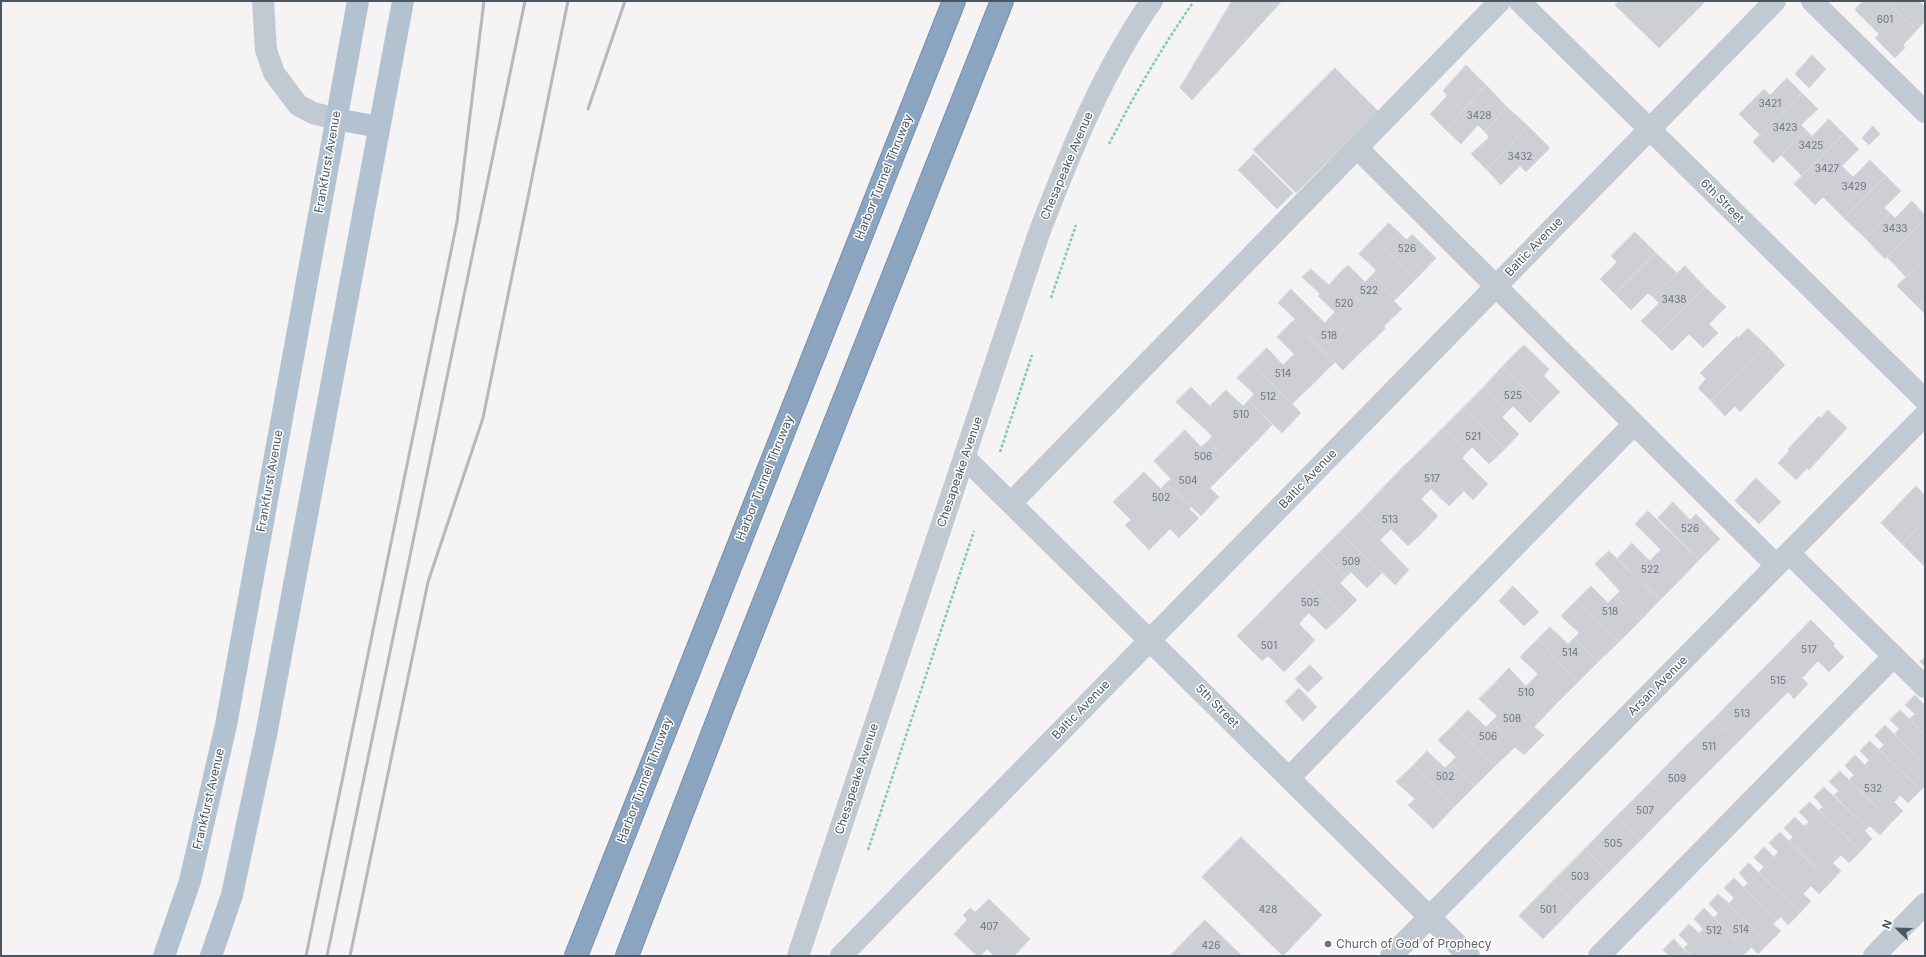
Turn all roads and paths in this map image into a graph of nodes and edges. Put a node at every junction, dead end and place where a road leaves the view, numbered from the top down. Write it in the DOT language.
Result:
graph roads {
  1 [pos="263,1"];
  2 [pos="358,1"];
  3 [pos="403,1"];
  4 [pos="954,1"];
  5 [pos="1002,1"];
  6 [pos="1152,1"];
  7 [pos="1500,1"];
  8 [pos="1519,1"];
  9 [pos="1775,1"];
  10 [pos="1812,1"];
  11 [pos="1192,4"];
  12 [pos="1925,112"];
  13 [pos="336,120"];
  14 [pos="379,128"];
  15 [pos="1649,129"];
  16 [pos="1357,148"];
  17 [pos="1106,150"];
  18 [pos="1077,221"];
  19 [pos="1496,286"];
  20 [pos="1051,298"];
  21 [pos="1032,356"];
  22 [pos="1925,400"];
  23 [pos="1925,415"];
  24 [pos="1634,424"];
  25 [pos="964,457"];
  26 [pos="998,458"];
  27 [pos="1011,503"];
  28 [pos="974,531"];
  29 [pos="1783,559"];
  30 [pos="1150,640"];
  31 [pos="1894,656"];
  32 [pos="1925,687"];
  33 [pos="1289,778"];
  34 [pos="868,850"];
  35 [pos="1925,904"];
  36 [pos="1430,917"];
  37 [pos="164,956"];
  38 [pos="211,956"];
  39 [pos="576,956"];
  40 [pos="627,956"];
  41 [pos="798,956"];
  42 [pos="841,956"];
  43 [pos="1391,956"];
  44 [pos="1469,956"];
  45 [pos="1599,956"];
  46 [pos="1874,956"];
  1 -- 13 [label="street"];
  2 -- 13 [label="main road, Frankfurst Avenue"];
  3 -- 14 [label="main road"];
  4 -- 39 [label="highway, Harbor Tunnel Thruway"];
  5 -- 40 [label="highway"];
  6 -- 25 [label="street, Chesapeake Avenue"];
  7 -- 16 [label="street"];
  8 -- 15 [label="street, 6th Street"];
  9 -- 15 [label="street, Baltic Avenue"];
  10 -- 12 [label="street"];
  11 -- 17 [label="path"];
  13 -- 14 [label="main road"];
  13 -- 37 [label="main road, Frankfurst Avenue"];
  14 -- 38 [label="main road"];
  15 -- 19 [label="street, Baltic Avenue"];
  15 -- 22 [label="street, 6th Street"];
  16 -- 19 [label="street"];
  16 -- 27 [label="street"];
  18 -- 20 [label="path"];
  19 -- 24 [label="street"];
  19 -- 30 [label="street, Baltic Avenue"];
  21 -- 26 [label="path"];
  23 -- 29 [label="street, Arsan Avenue"];
  24 -- 29 [label="street"];
  24 -- 33 [label="street"];
  25 -- 27 [label="street, 5th Street"];
  25 -- 41 [label="street, Chesapeake Avenue"];
  27 -- 30 [label="street, 5th Street"];
  28 -- 34 [label="path"];
  29 -- 31 [label="street"];
  29 -- 36 [label="street, Arsan Avenue"];
  30 -- 33 [label="street, 5th Street"];
  30 -- 42 [label="street, Baltic Avenue"];
  31 -- 32 [label="street"];
  31 -- 45 [label="street"];
  33 -- 36 [label="street, 5th Street"];
  35 -- 46 [label="street"];
  36 -- 43 [label="street, Arsan Avenue"];
  36 -- 44 [label="street, 5th Street"];
}
